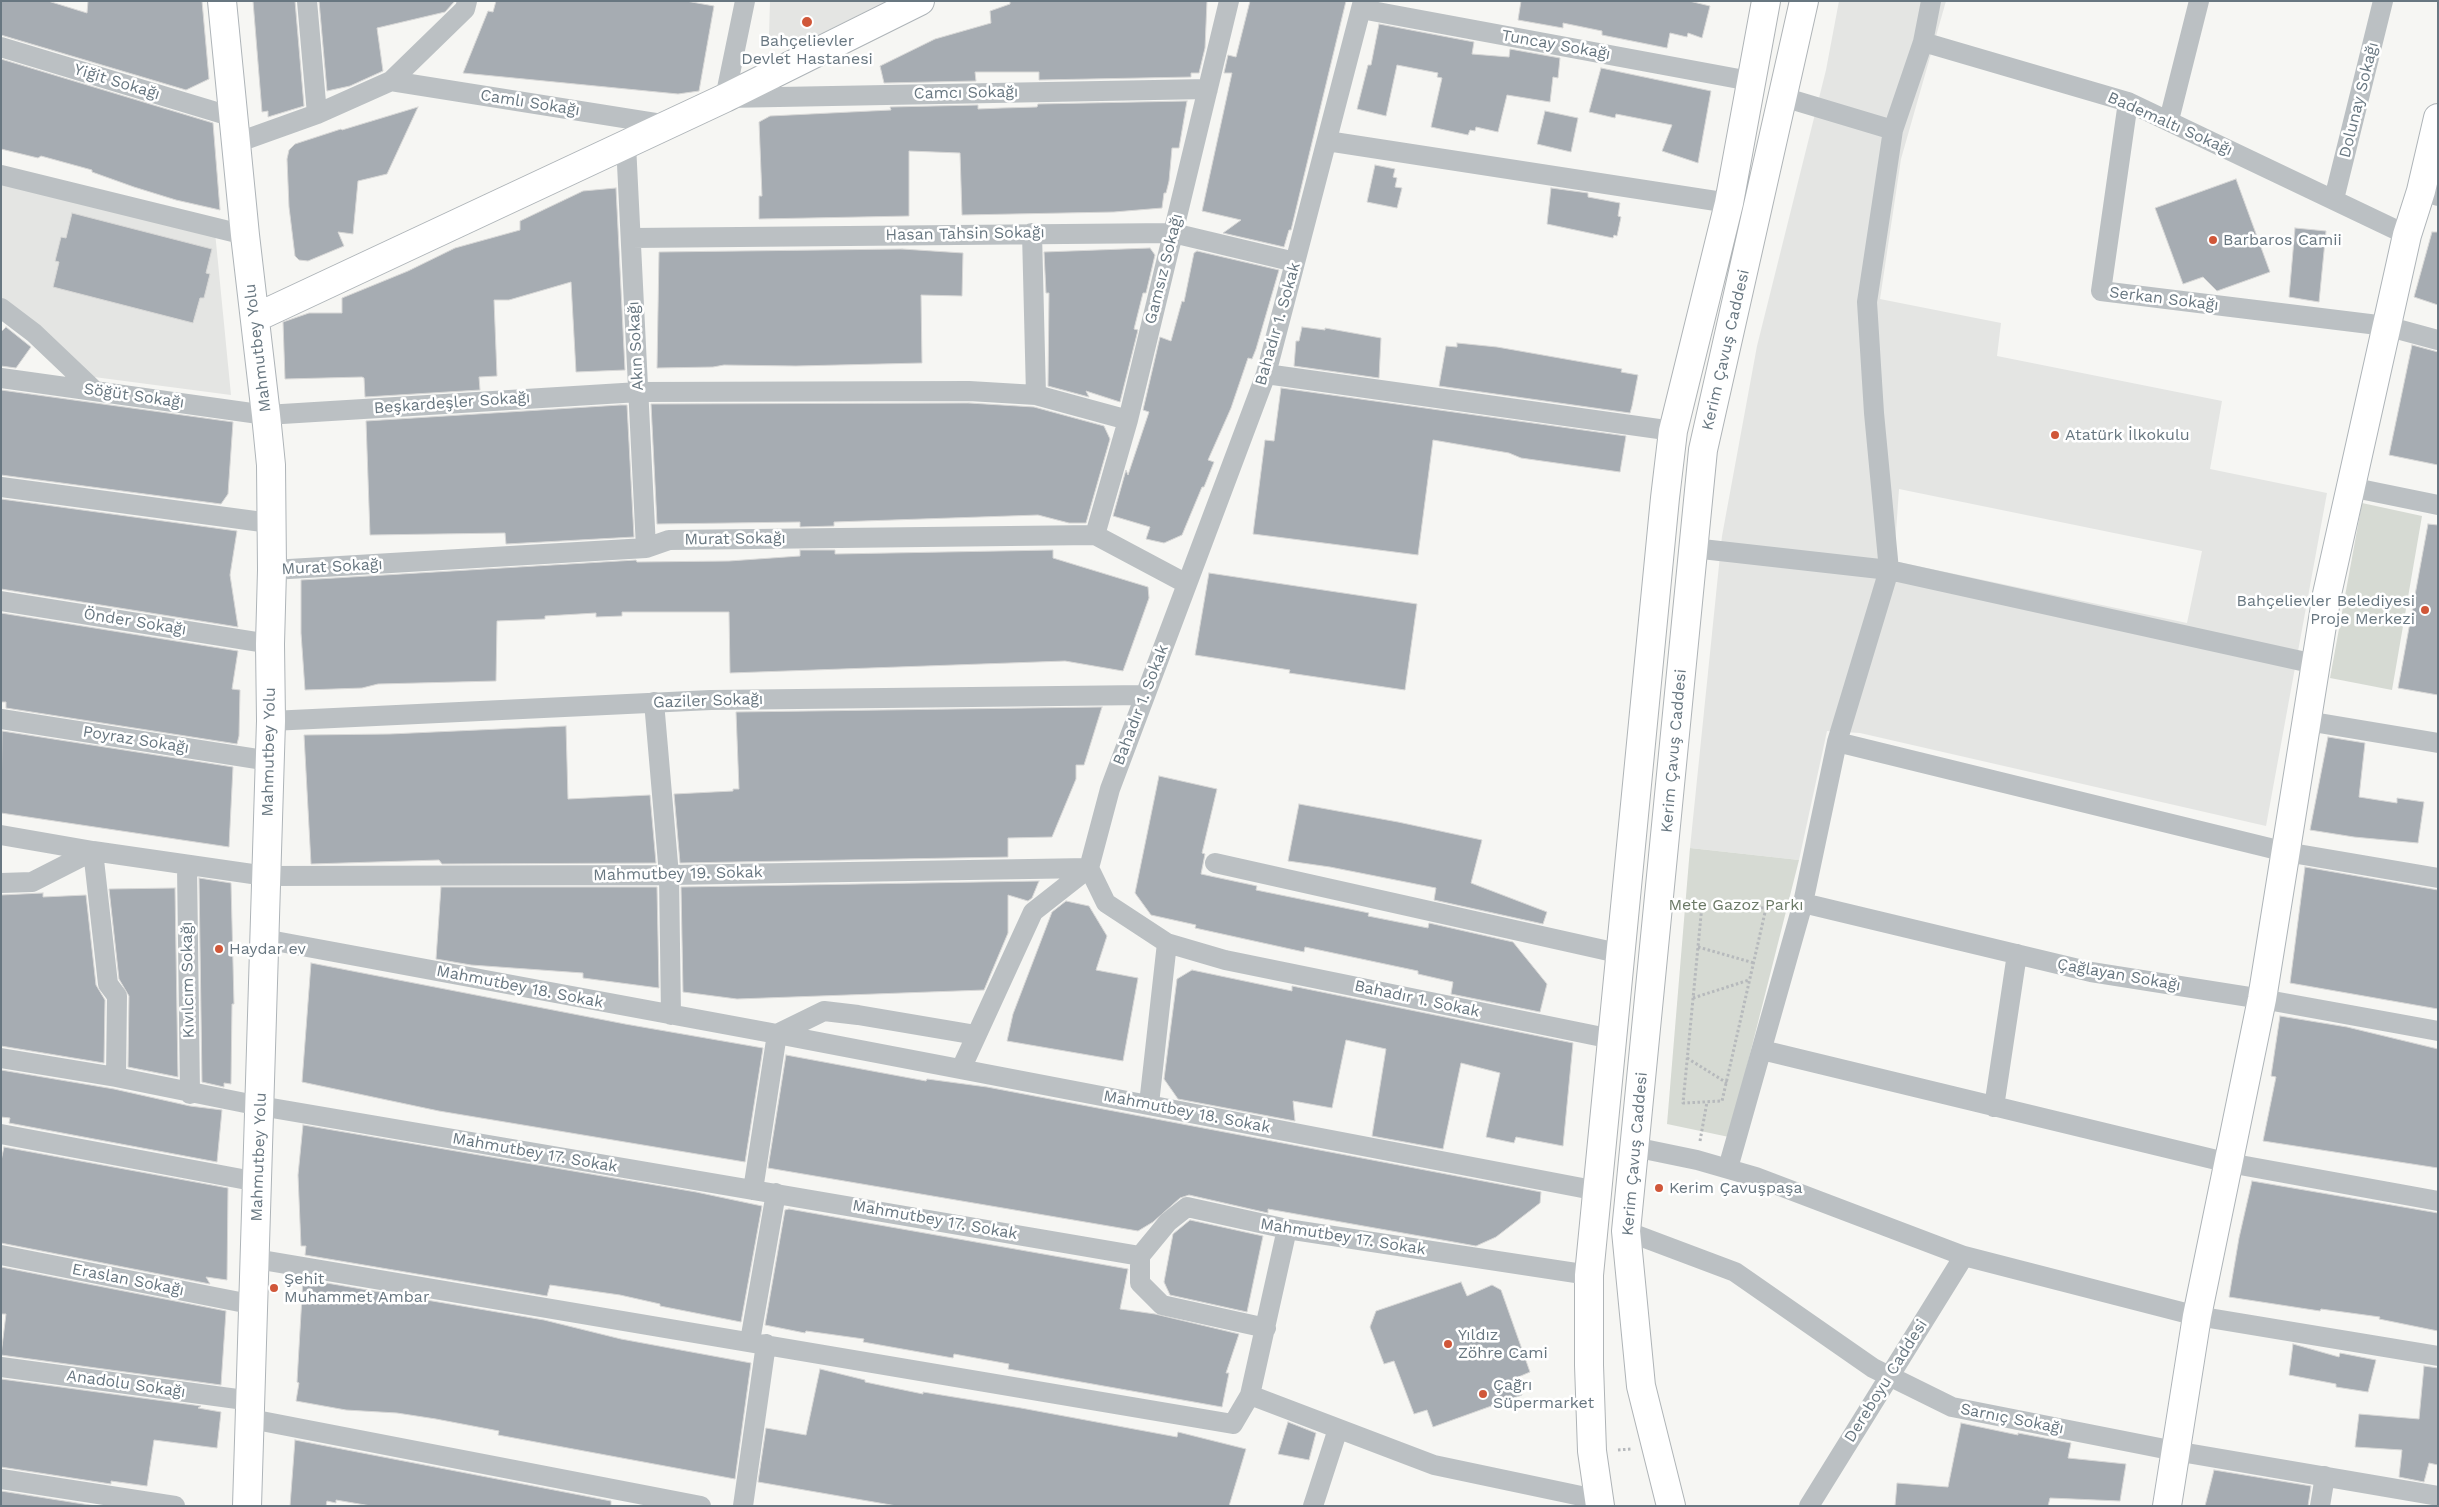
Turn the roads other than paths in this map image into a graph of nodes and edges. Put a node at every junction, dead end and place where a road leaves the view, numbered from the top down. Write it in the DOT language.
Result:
graph roads {
  1 [pos="222,1"];
  2 [pos="307,1"];
  3 [pos="467,1"];
  4 [pos="745,1"];
  5 [pos="920,1"];
  6 [pos="1229,1"];
  7 [pos="1766,1"];
  8 [pos="1804,1"];
  9 [pos="1932,1"];
  10 [pos="2198,1"];
  11 [pos="2384,1"];
  12 [pos="1362,5"];
  13 [pos="1923,42"];
  14 [pos="1,47"];
  15 [pos="391,81"];
  16 [pos="1750,81"];
  17 [pos="1208,89"];
  18 [pos="725,98"];
  19 [pos="1783,98"];
  20 [pos="2128,102"];
  21 [pos="317,114"];
  22 [pos="2438,118"];
  23 [pos="2168,120"];
  24 [pos="668,125"];
  25 [pos="235,130"];
  26 [pos="1893,130"];
  27 [pos="1327,142"];
  28 [pos="626,144"];
  29 [pos="1,175"];
  30 [pos="2429,193"];
  31 [pos="2334,200"];
  32 [pos="1729,203"];
  33 [pos="1032,233"];
  34 [pos="1173,233"];
  35 [pos="245,235"];
  36 [pos="2407,235"];
  37 [pos="631,238"];
  38 [pos="1295,262"];
  39 [pos="1,308"];
  40 [pos="255,318"];
  41 [pos="2386,326"];
  42 [pos="2438,340"];
  43 [pos="1266,374"];
  44 [pos="1,378"];
  45 [pos="95,391"];
  46 [pos="638,392"];
  47 [pos="1036,395"];
  48 [pos="266,415"];
  49 [pos="1128,420"];
  50 [pos="1673,430"];
  51 [pos="1,487"];
  52 [pos="2350,487"];
  53 [pos="2438,505"];
  54 [pos="270,522"];
  55 [pos="1095,535"];
  56 [pos="646,548"];
  57 [pos="1693,548"];
  58 [pos="272,570"];
  59 [pos="1890,570"];
  60 [pos="1187,584"];
  61 [pos="1,601"];
  62 [pos="270,644"];
  63 [pos="2315,664"];
  64 [pos="1145,695"];
  65 [pos="654,702"];
  66 [pos="1,719"];
  67 [pos="271,721"];
  68 [pos="2307,721"];
  69 [pos="1837,742"];
  70 [pos="2438,743"];
  71 [pos="270,761"];
  72 [pos="1,835"];
  73 [pos="93,851"];
  74 [pos="2286,852"];
  75 [pos="1216,863"];
  76 [pos="186,866"];
  77 [pos="1089,868"];
  78 [pos="669,875"];
  79 [pos="266,876"];
  80 [pos="2438,878"];
  81 [pos="1,883"];
  82 [pos="1802,907"];
  83 [pos="264,939"];
  84 [pos="1167,942"];
  85 [pos="1622,954"];
  86 [pos="2017,954"];
  87 [pos="2262,999"];
  88 [pos="671,1015"];
  89 [pos="2438,1031"];
  90 [pos="777,1034"];
  91 [pos="976,1036"];
  92 [pos="1612,1039"];
  93 [pos="1762,1050"];
  94 [pos="1,1058"];
  95 [pos="961,1069"];
  96 [pos="116,1078"];
  97 [pos="190,1094"];
  98 [pos="1149,1104"];
  99 [pos="260,1106"];
  100 [pos="1994,1107"];
  101 [pos="1,1134"];
  102 [pos="1634,1147"];
  103 [pos="2229,1163"];
  104 [pos="1728,1168"];
  105 [pos="258,1182"];
  106 [pos="753,1190"];
  107 [pos="1598,1191"];
  108 [pos="776,1193"];
  109 [pos="2438,1201"];
  110 [pos="1287,1229"];
  111 [pos="1626,1231"];
  112 [pos="1,1255"];
  113 [pos="1140,1256"];
  114 [pos="1964,1256"];
  115 [pos="256,1259"];
  116 [pos="1589,1275"];
  117 [pos="255,1305"];
  118 [pos="2197,1316"];
  119 [pos="1266,1328"];
  120 [pos="758,1343"];
  121 [pos="2438,1356"];
  122 [pos="1,1366"];
  123 [pos="1889,1376"];
  124 [pos="1250,1396"];
  125 [pos="251,1410"];
  126 [pos="1338,1429"];
  127 [pos="2175,1451"];
  128 [pos="2325,1476"];
  129 [pos="1,1479"];
  130 [pos="2438,1496"];
  131 [pos="1600,1503"];
  132 [pos="175,1506"];
  133 [pos="247,1506"];
  134 [pos="701,1506"];
  135 [pos="743,1506"];
  136 [pos="1313,1506"];
  137 [pos="1671,1506"];
  138 [pos="1809,1506"];
  139 [pos="2167,1506"];
  140 [pos="2320,1506"];
  1 -- 25 [label="main road, Mahmutbey Yolu"];
  2 -- 21 [label="street"];
  3 -- 15 [label="street"];
  4 -- 18 [label="street"];
  5 -- 18 [label="main road"];
  6 -- 17 [label="street, Gamsız Sokağı"];
  7 -- 16 [label="main road, Kerim Çavuş Caddesi"];
  8 -- 19 [label="main road, Kerim Çavuş Caddesi"];
  9 -- 13 [label="street"];
  10 -- 23 [label="street"];
  11 -- 31 [label="street, Dolunay Sokağı"];
  12 -- 16 [label="street, Tuncay Sokağı"];
  12 -- 27 [label="street, Bahadır 1. Sokak"];
  13 -- 20 [label="street, Bademaltı Sokağı"];
  13 -- 26 [label="street"];
  14 -- 25 [label="street, Yiğit Sokağı"];
  15 -- 21 [label="street"];
  15 -- 24 [label="street, Camlı Sokağı"];
  16 -- 32 [label="main road, Kerim Çavuş Caddesi"];
  17 -- 18 [label="street, Camcı Sokağı"];
  17 -- 34 [label="street, Gamsız Sokağı"];
  18 -- 24 [label="main road"];
  19 -- 26 [label="street"];
  19 -- 57 [label="main road, Kerim Çavuş Caddesi"];
  20 -- 23 [label="street, Bademaltı Sokağı"];
  20 -- 41 [label="street, Serkan Sokağı"];
  21 -- 25 [label="street"];
  22 -- 30 [label="main road"];
  23 -- 31 [label="street, Bademaltı Sokağı"];
  24 -- 28 [label="main road"];
  25 -- 35 [label="main road, Mahmutbey Yolu"];
  26 -- 59 [label="street"];
  27 -- 32 [label="street"];
  27 -- 38 [label="street, Bahadır 1. Sokak"];
  28 -- 37 [label="street, Akın Sokağı"];
  28 -- 40 [label="main road"];
  29 -- 35 [label="street"];
  30 -- 36 [label="main road"];
  31 -- 36 [label="street, Bademaltı Sokağı"];
  32 -- 50 [label="main road, Kerim Çavuş Caddesi"];
  33 -- 34 [label="street, Hasan Tahsin Sokağı"];
  33 -- 37 [label="street, Hasan Tahsin Sokağı"];
  33 -- 47 [label="street"];
  34 -- 38 [label="street, Hasan Tahsin Sokağı"];
  34 -- 49 [label="street, Gamsız Sokağı"];
  35 -- 40 [label="main road, Mahmutbey Yolu"];
  36 -- 41 [label="main road"];
  37 -- 46 [label="street, Akın Sokağı"];
  38 -- 43 [label="street, Bahadır 1. Sokak"];
  39 -- 45 [label="street"];
  40 -- 48 [label="main road, Mahmutbey Yolu"];
  41 -- 42 [label="street"];
  41 -- 52 [label="main road"];
  43 -- 50 [label="street"];
  43 -- 60 [label="street, Bahadır 1. Sokak"];
  44 -- 45 [label="street, Söğüt Sokağı"];
  45 -- 48 [label="street, Söğüt Sokağı"];
  46 -- 47 [label="street, Beşkardeşler Sokağı"];
  46 -- 48 [label="street, Beşkardeşler Sokağı"];
  46 -- 56 [label="street, Akın Sokağı"];
  47 -- 49 [label="street, Beşkardeşler Sokağı"];
  48 -- 54 [label="main road, Mahmutbey Yolu"];
  49 -- 55 [label="street, Gamsız Sokağı"];
  50 -- 85 [label="main road, Kerim Çavuş Caddesi"];
  51 -- 54 [label="street"];
  52 -- 53 [label="street"];
  52 -- 63 [label="main road"];
  54 -- 58 [label="main road, Mahmutbey Yolu"];
  55 -- 56 [label="street, Murat Sokağı"];
  55 -- 60 [label="street, Murat Sokağı"];
  56 -- 58 [label="street, Murat Sokağı"];
  57 -- 59 [label="street"];
  57 -- 102 [label="main road, Kerim Çavuş Caddesi"];
  58 -- 62 [label="main road, Mahmutbey Yolu"];
  59 -- 63 [label="street"];
  59 -- 69 [label="street"];
  60 -- 64 [label="street, Bahadır 1. Sokak"];
  61 -- 62 [label="street, Önder Sokağı"];
  62 -- 67 [label="main road, Mahmutbey Yolu"];
  63 -- 68 [label="main road"];
  64 -- 65 [label="street, Gaziler Sokağı"];
  64 -- 77 [label="street, Bahadır 1. Sokak"];
  65 -- 67 [label="street, Gaziler Sokağı"];
  65 -- 78 [label="street"];
  66 -- 71 [label="street, Poyraz Sokağı"];
  67 -- 71 [label="main road, Mahmutbey Yolu"];
  68 -- 70 [label="street"];
  68 -- 74 [label="main road"];
  69 -- 74 [label="street"];
  69 -- 82 [label="street"];
  71 -- 79 [label="main road, Mahmutbey Yolu"];
  72 -- 73 [label="street, Mahmutbey 19. Sokak"];
  73 -- 76 [label="street, Mahmutbey 19. Sokak"];
  73 -- 81 [label="street"];
  73 -- 96 [label="street"];
  74 -- 80 [label="street"];
  74 -- 87 [label="main road"];
  75 -- 85 [label="street"];
  76 -- 79 [label="street, Mahmutbey 19. Sokak"];
  76 -- 97 [label="street, Kıvılcım Sokağı"];
  77 -- 78 [label="street, Mahmutbey 19. Sokak"];
  77 -- 84 [label="street, Bahadır 1. Sokak"];
  77 -- 91 [label="street"];
  78 -- 79 [label="street, Mahmutbey 19. Sokak"];
  78 -- 88 [label="street"];
  79 -- 83 [label="main road, Mahmutbey Yolu"];
  82 -- 86 [label="street, Çağlayan Sokağı"];
  82 -- 93 [label="street"];
  83 -- 88 [label="street, Mahmutbey 18. Sokak"];
  83 -- 99 [label="main road, Mahmutbey Yolu"];
  84 -- 92 [label="street, Bahadır 1. Sokak"];
  84 -- 98 [label="street"];
  85 -- 92 [label="main road, Kerim Çavuş Caddesi"];
  86 -- 87 [label="street, Çağlayan Sokağı"];
  86 -- 100 [label="street"];
  87 -- 89 [label="street, Çağlayan Sokağı"];
  87 -- 103 [label="main road"];
  88 -- 90 [label="street, Mahmutbey 18. Sokak"];
  90 -- 91 [label="street"];
  90 -- 95 [label="street, Mahmutbey 18. Sokak"];
  90 -- 106 [label="street"];
  91 -- 95 [label="street"];
  92 -- 107 [label="main road, Kerim Çavuş Caddesi"];
  93 -- 100 [label="street"];
  93 -- 104 [label="street"];
  94 -- 96 [label="street, Mahmutbey 17. Sokak"];
  95 -- 98 [label="street, Mahmutbey 18. Sokak"];
  96 -- 97 [label="street, Mahmutbey 17. Sokak"];
  97 -- 99 [label="street, Mahmutbey 17. Sokak"];
  98 -- 107 [label="street, Mahmutbey 18. Sokak"];
  99 -- 105 [label="main road, Mahmutbey Yolu"];
  99 -- 106 [label="street, Mahmutbey 17. Sokak"];
  100 -- 103 [label="street"];
  101 -- 105 [label="street"];
  102 -- 104 [label="street"];
  102 -- 111 [label="main road, Kerim Çavuş Caddesi"];
  103 -- 109 [label="street"];
  103 -- 118 [label="main road"];
  104 -- 114 [label="street"];
  105 -- 115 [label="main road, Mahmutbey Yolu"];
  106 -- 108 [label="street, Mahmutbey 17. Sokak"];
  107 -- 116 [label="main road, Kerim Çavuş Caddesi"];
  108 -- 113 [label="street, Mahmutbey 17. Sokak"];
  108 -- 120 [label="street"];
  110 -- 113 [label="street, Mahmutbey 17. Sokak"];
  110 -- 116 [label="street, Mahmutbey 17. Sokak"];
  110 -- 119 [label="street"];
  111 -- 123 [label="street, Sarnıç Sokağı"];
  111 -- 137 [label="main road, Kerim Çavuş Caddesi"];
  112 -- 117 [label="street, Eraslan Sokağı"];
  113 -- 119 [label="street"];
  114 -- 118 [label="street"];
  114 -- 123 [label="street, Dereboyu Caddesi"];
  115 -- 117 [label="main road, Mahmutbey Yolu"];
  115 -- 120 [label="street"];
  116 -- 131 [label="main road, Kerim Çavuş Caddesi"];
  117 -- 125 [label="main road, Mahmutbey Yolu"];
  118 -- 121 [label="street"];
  118 -- 127 [label="main road"];
  119 -- 124 [label="street"];
  120 -- 124 [label="street"];
  120 -- 135 [label="street"];
  122 -- 125 [label="street, Anadolu Sokağı"];
  123 -- 127 [label="street, Sarnıç Sokağı"];
  123 -- 138 [label="street, Dereboyu Caddesi"];
  124 -- 126 [label="street"];
  125 -- 133 [label="main road, Mahmutbey Yolu"];
  125 -- 134 [label="street, Anadolu Sokağı"];
  126 -- 131 [label="street"];
  126 -- 136 [label="street"];
  127 -- 128 [label="street, Sarnıç Sokağı"];
  127 -- 139 [label="main road"];
  128 -- 130 [label="street, Sarnıç Sokağı"];
  128 -- 140 [label="street"];
  129 -- 132 [label="street"];
}
